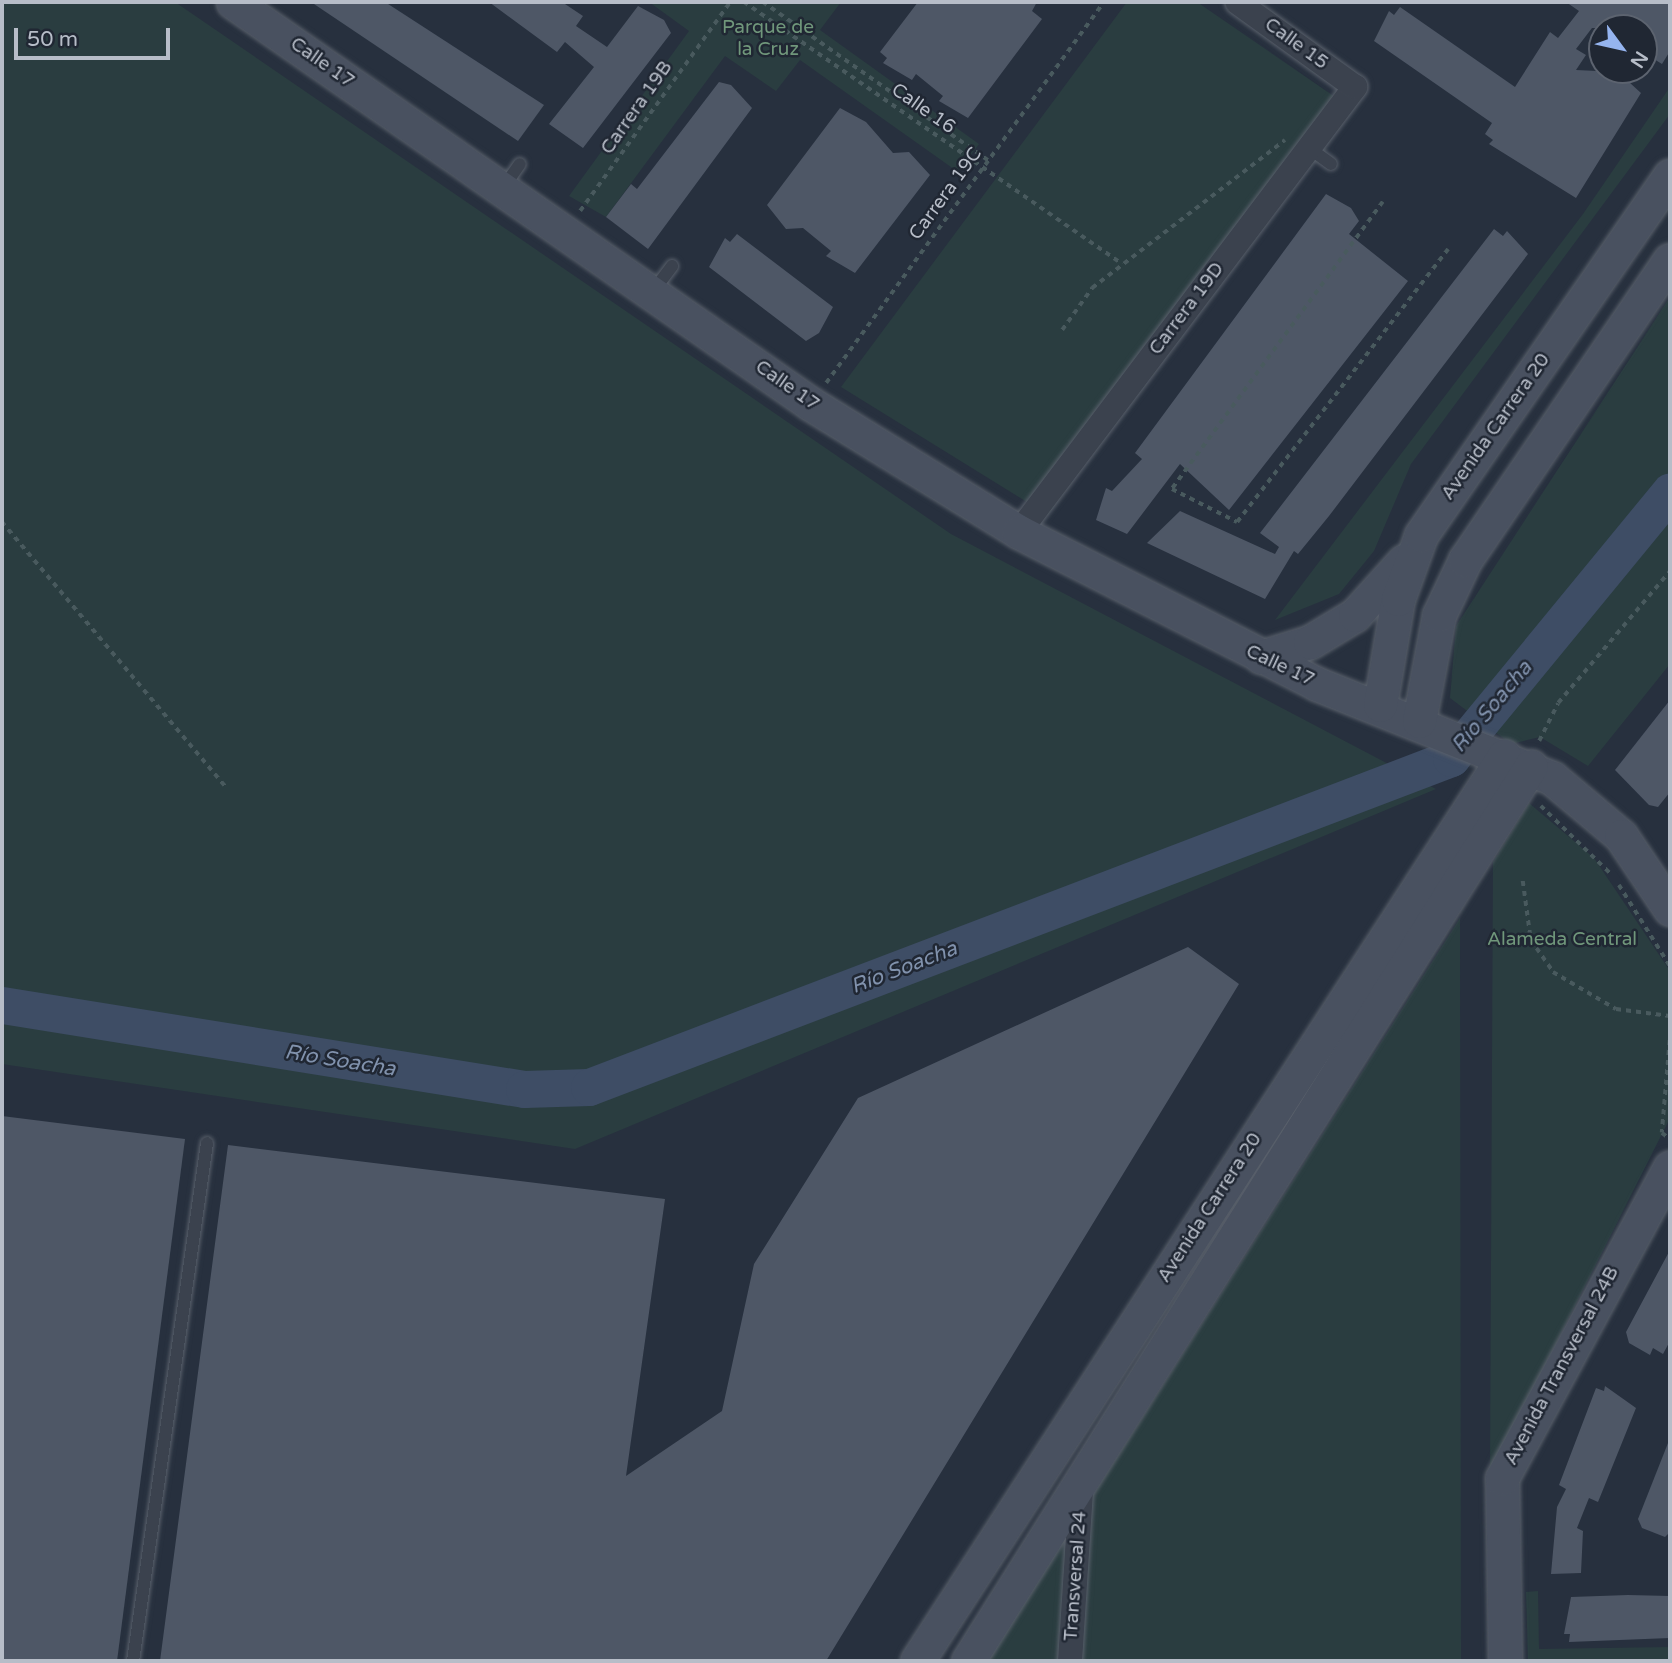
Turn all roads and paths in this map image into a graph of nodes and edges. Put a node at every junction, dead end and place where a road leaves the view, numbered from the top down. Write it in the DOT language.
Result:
graph roads {
  1 [pos="233,2"];
  2 [pos="730,2"];
  3 [pos="744,2"];
  4 [pos="763,2"];
  5 [pos="1104,2"];
  6 [pos="1247,5"];
  7 [pos="1355,87"];
  8 [pos="1302,140"];
  9 [pos="988,160"];
  10 [pos="1331,164"];
  11 [pos="983,166"];
  12 [pos="1670,176"];
  13 [pos="1383,202"];
  14 [pos="565,229"];
  15 [pos="1448,249"];
  16 [pos="1670,260"];
  17 [pos="1122,264"];
  18 [pos="1062,330"];
  19 [pos="811,404"];
  20 [pos="2,522"];
  21 [pos="1019,532"];
  22 [pos="1421,535"];
  23 [pos="1670,570"];
  24 [pos="1261,657"];
  25 [pos="1380,705"];
  26 [pos="1419,721"];
  27 [pos="1505,757"];
  28 [pos="225,786"];
  29 [pos="1523,881"];
  30 [pos="1670,909"];
  31 [pos="1670,966"];
  32 [pos="1670,1016"];
  33 [pos="1670,1040"];
  34 [pos="1670,1139"];
  35 [pos="207,1143"];
  36 [pos="1670,1167"];
  37 [pos="1081,1490"];
  38 [pos="133,1661"];
  39 [pos="917,1661"];
  40 [pos="968,1661"];
  41 [pos="1070,1661"];
  42 [pos="1505,1661"];
  1 -- 14 [label="street, Calle 17"];
  2 -- 14 [label="path, Carrera 19B"];
  3 -- 11 [label="path, Calle 16"];
  4 -- 9 [label="path"];
  5 -- 9 [label="path, Carrera 19C"];
  6 -- 7 [label="street, Calle 15"];
  7 -- 8 [label="street, Carrera 19D"];
  8 -- 10 [label="lane"];
  8 -- 17 [label="path"];
  8 -- 21 [label="street, Carrera 19D"];
  9 -- 11 [label="path, Carrera 19C"];
  11 -- 17 [label="path, Calle 16"];
  11 -- 19 [label="path, Carrera 19C"];
  12 -- 22 [label="street, Avenida Carrera 20"];
  13 -- 15 [label="path"];
  14 -- 19 [label="street, Calle 17"];
  16 -- 26 [label="street"];
  17 -- 18 [label="path"];
  19 -- 21 [label="street, Calle 17"];
  20 -- 28 [label="path"];
  21 -- 24 [label="street, Calle 17"];
  22 -- 24 [label="street"];
  22 -- 25 [label="street, Avenida Carrera 20"];
  23 -- 27 [label="path"];
  24 -- 25 [label="street, Calle 17"];
  25 -- 26 [label="street, Calle 17"];
  26 -- 27 [label="street, Calle 17"];
  27 -- 30 [label="street"];
  27 -- 31 [label="path"];
  27 -- 37 [label="street, Avenida Carrera 20"];
  27 -- 39 [label="street, Avenida Carrera 20"];
  29 -- 32 [label="path"];
  33 -- 34 [label="path"];
  35 -- 38 [label="lane"];
  36 -- 42 [label="street, Avenida Transversal 24B"];
  37 -- 40 [label="street, Avenida Carrera 20"];
  37 -- 41 [label="street, Transversal 24"];
}
